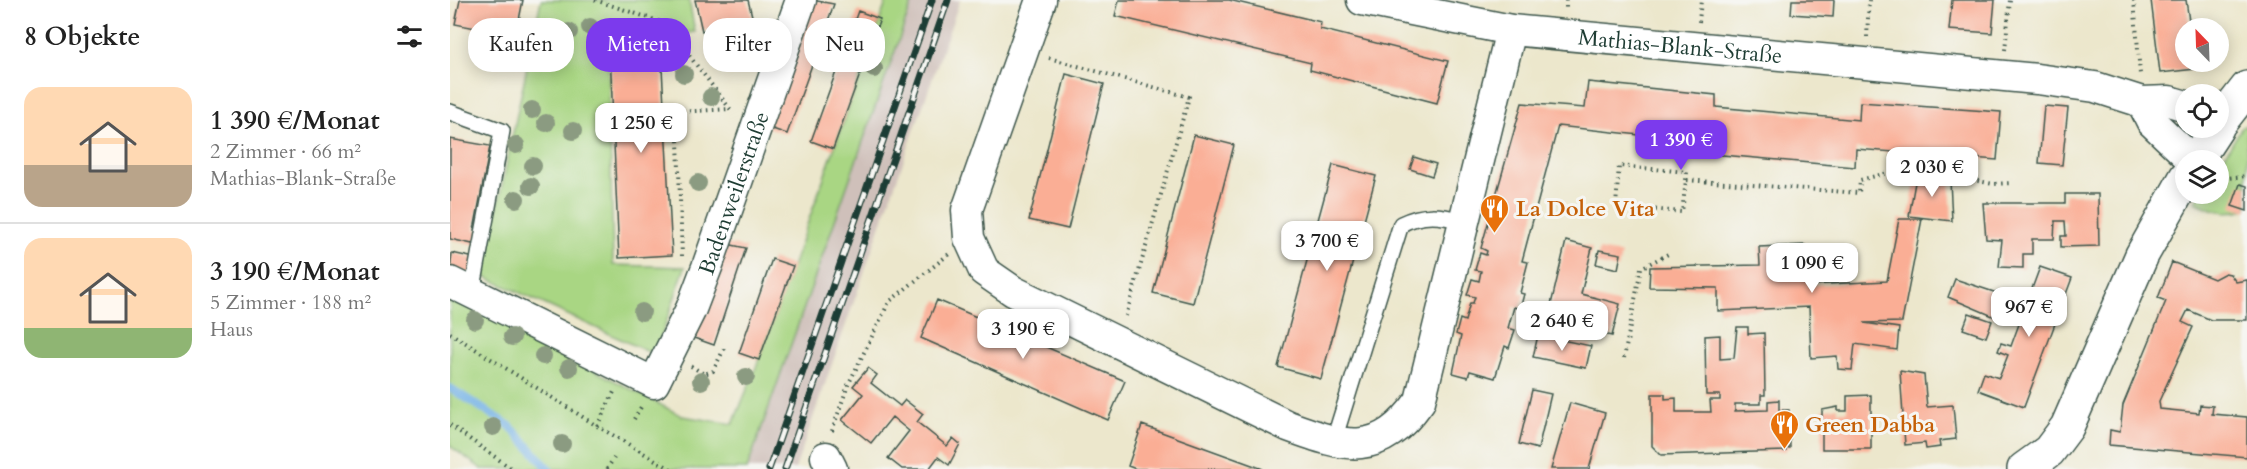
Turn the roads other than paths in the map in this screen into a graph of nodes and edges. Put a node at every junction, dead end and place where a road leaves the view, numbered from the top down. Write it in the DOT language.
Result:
graph roads {
  1 [pos="801,0"];
  2 [pos="1041,0"];
  3 [pos="1362,0"];
  4 [pos="1511,30"];
  5 [pos="2247,88"];
  6 [pos="2142,102"];
  7 [pos="2175,102"];
  8 [pos="2229,110"];
  9 [pos="450,112"];
  10 [pos="2183,150"];
  11 [pos="2175,196"];
  12 [pos="1463,221"];
  13 [pos="461,287"];
  14 [pos="1333,443"];
  15 [pos="2024,469"];
  1 -- 13 [label="street, Badenweilerstraße"];
  2 -- 14 [label="street"];
  3 -- 4 [label="street, Mathias-Blank-Straße"];
  4 -- 6 [label="street, Mathias-Blank-Straße"];
  4 -- 12 [label="street"];
  5 -- 8 [label="street"];
  6 -- 7 [label="street, Mathias-Blank-Straße"];
  6 -- 10 [label="street"];
  9 -- 13 [label="lane"];
  11 -- 15 [label="street"];
  12 -- 14 [label="street"];
  12 -- 14 [label="lane"];
}
